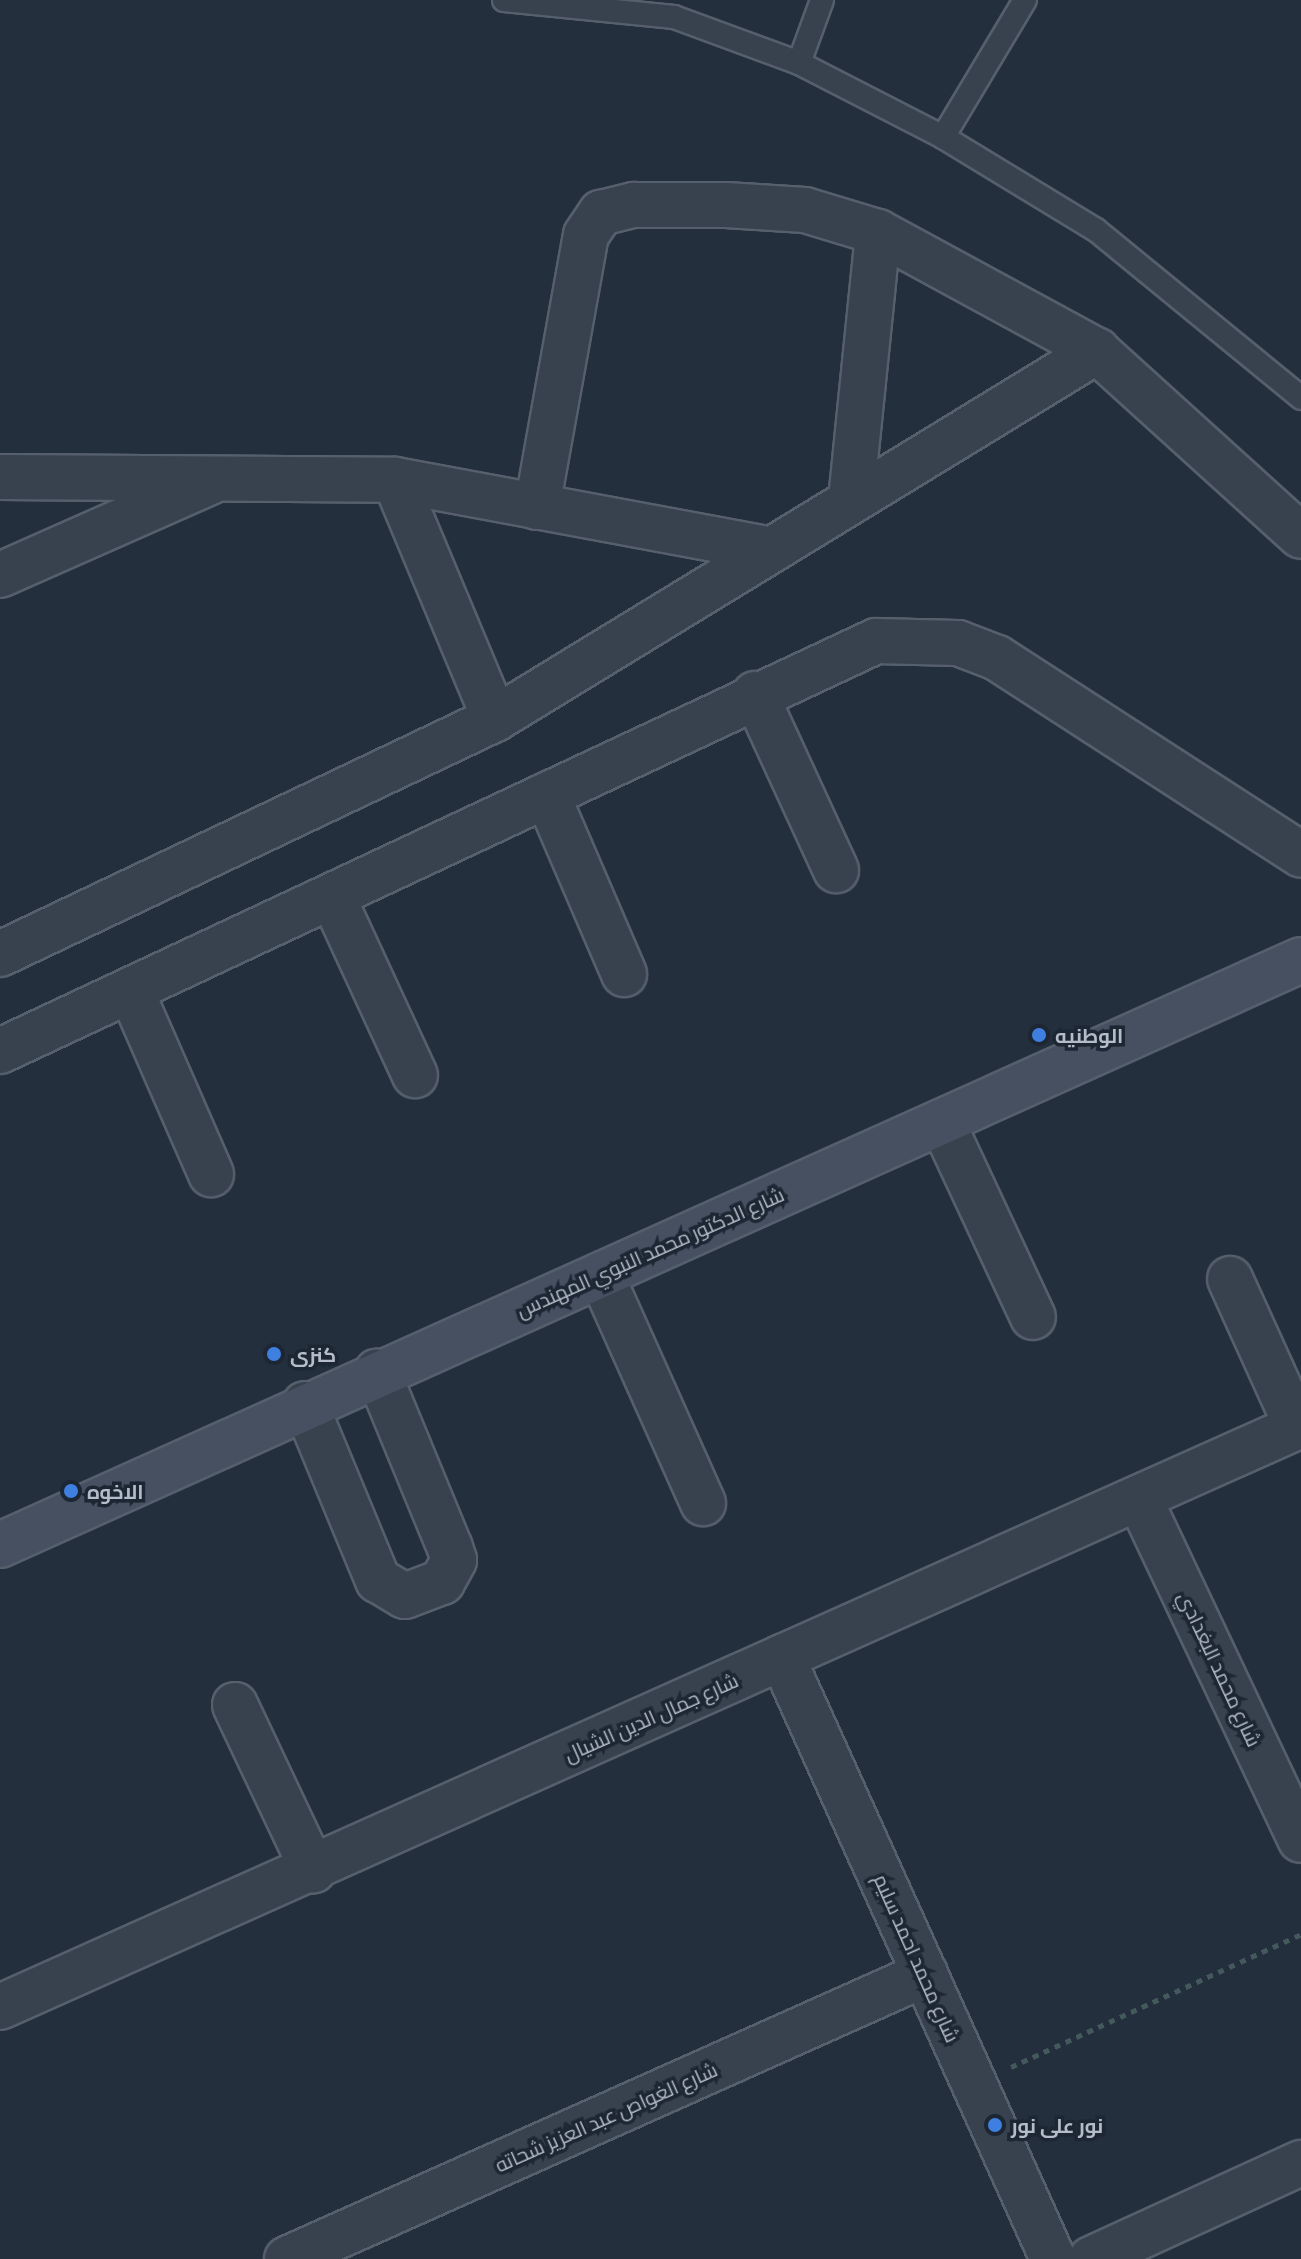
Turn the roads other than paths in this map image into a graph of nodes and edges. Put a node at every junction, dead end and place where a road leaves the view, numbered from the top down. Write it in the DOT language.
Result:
graph roads {
  1 [pos="504,0"];
  2 [pos="822,0"];
  3 [pos="1025,0"];
  4 [pos="799,63"];
  5 [pos="943,137"];
  6 [pos="878,232"];
  7 [pos="1097,351"];
  8 [pos="1301,398"];
  9 [pos="225,475"];
  10 [pos="0,477"];
  11 [pos="395,480"];
  12 [pos="851,500"];
  13 [pos="537,507"];
  14 [pos="1301,536"];
  15 [pos="771,550"];
  16 [pos="0,575"];
  17 [pos="755,694"];
  18 [pos="495,719"];
  19 [pos="547,795"];
  20 [pos="1301,855"];
  21 [pos="836,870"];
  22 [pos="334,900"];
  23 [pos="0,954"];
  24 [pos="1301,960"];
  25 [pos="624,974"];
  26 [pos="131,991"];
  27 [pos="0,1051"];
  28 [pos="415,1075"];
  29 [pos="942,1122"];
  30 [pos="211,1174"];
  31 [pos="601,1275"];
  32 [pos="1230,1279"];
  33 [pos="1033,1317"];
  34 [pos="377,1371"];
  35 [pos="305,1404"];
  36 [pos="1299,1426"];
  37 [pos="1139,1498"];
  38 [pos="703,1503"];
  39 [pos="0,1545"];
  40 [pos="782,1657"];
  41 [pos="235,1705"];
  42 [pos="1296,1819"];
  43 [pos="313,1870"];
  44 [pos="925,1974"];
  45 [pos="0,2007"];
  46 [pos="1301,2163"];
  47 [pos="287,2259"];
  48 [pos="1053,2259"];
  49 [pos="1091,2259"];
  1 -- 4 [label="lane"];
  2 -- 4 [label="lane"];
  3 -- 5 [label="lane"];
  4 -- 5 [label="lane"];
  5 -- 8 [label="lane"];
  6 -- 7 [label="street"];
  6 -- 12 [label="street"];
  6 -- 13 [label="street"];
  7 -- 12 [label="street"];
  7 -- 14 [label="street"];
  9 -- 10 [label="street"];
  9 -- 11 [label="street"];
  9 -- 16 [label="street"];
  11 -- 13 [label="street"];
  11 -- 18 [label="street"];
  12 -- 15 [label="street"];
  13 -- 15 [label="street"];
  15 -- 18 [label="street"];
  17 -- 19 [label="street"];
  17 -- 20 [label="street"];
  17 -- 21 [label="street"];
  18 -- 23 [label="street"];
  19 -- 22 [label="street"];
  19 -- 25 [label="street"];
  22 -- 26 [label="street"];
  22 -- 28 [label="street"];
  24 -- 29 [label="main road, شارع الدكتور محمد النبوي المهندس"];
  26 -- 27 [label="street"];
  26 -- 30 [label="street"];
  29 -- 31 [label="main road, شارع الدكتور محمد النبوي المهندس"];
  29 -- 33 [label="street"];
  31 -- 34 [label="main road, شارع الدكتور محمد النبوي المهندس"];
  31 -- 38 [label="street"];
  32 -- 36 [label="street"];
  34 -- 35 [label="main road, شارع الدكتور محمد النبوي المهندس"];
  34 -- 35 [label="street"];
  35 -- 39 [label="main road, شارع الدكتور محمد النبوي المهندس"];
  36 -- 37 [label="street, شارع جمال الدين الشيال"];
  37 -- 40 [label="street, شارع جمال الدين الشيال"];
  37 -- 42 [label="street, شارع محمد البغدادي"];
  40 -- 43 [label="street, شارع جمال الدين الشيال"];
  40 -- 44 [label="street, شارع محمد احمد سليم"];
  41 -- 43 [label="street"];
  43 -- 45 [label="street, شارع جمال الدين الشيال"];
  44 -- 47 [label="street, شارع الغواص عبد العزيز شحاته"];
  44 -- 48 [label="street, شارع محمد احمد سليم"];
  46 -- 49 [label="street"];
}
